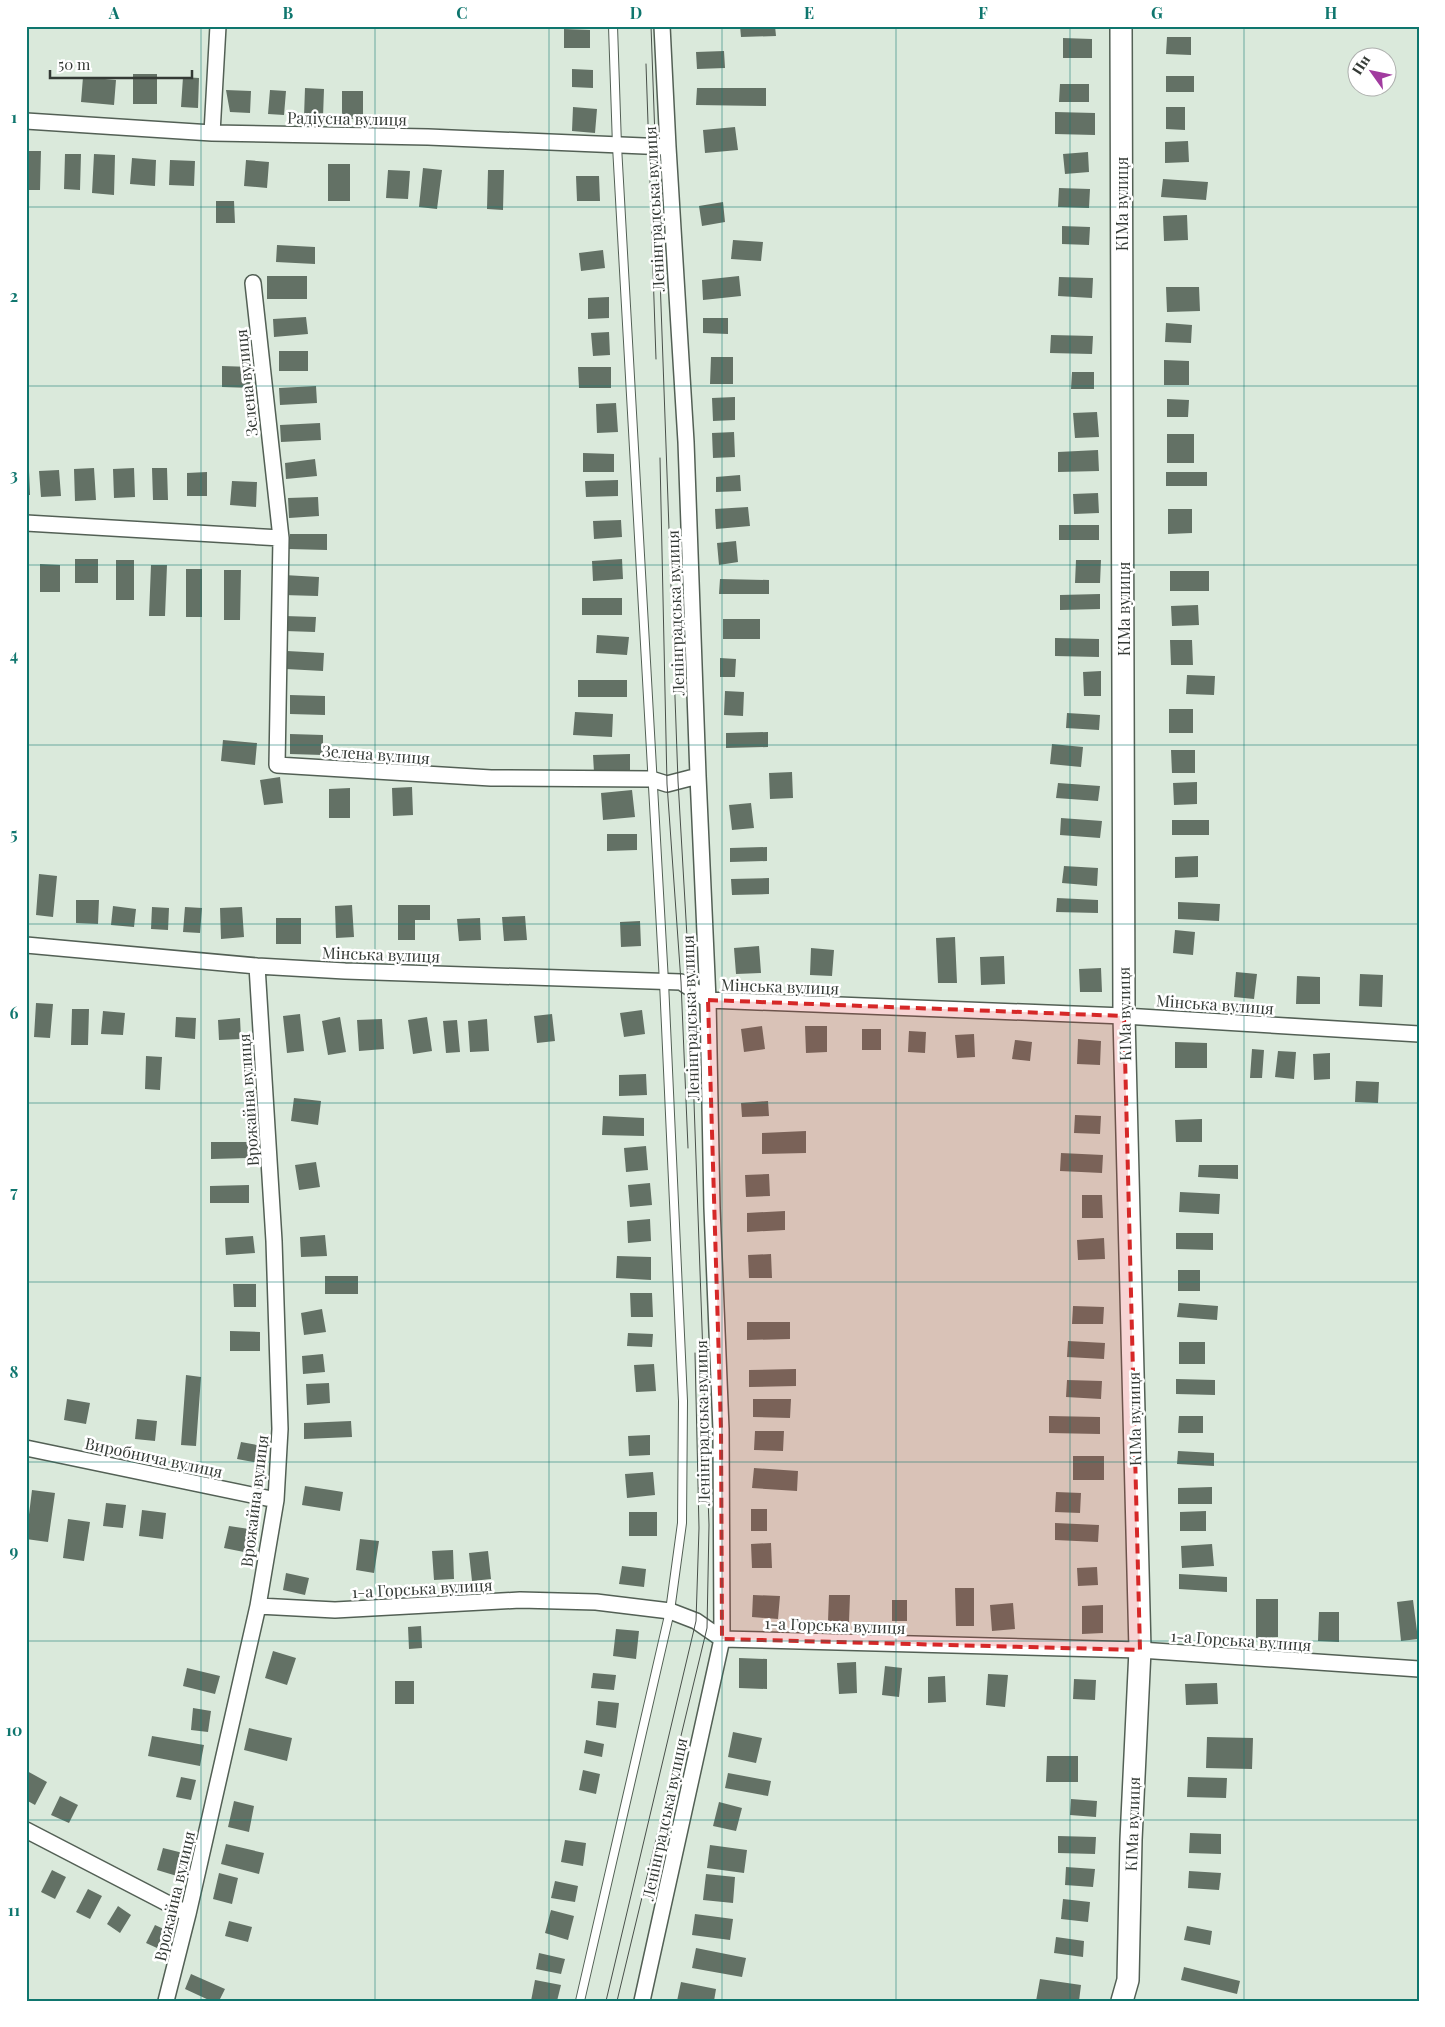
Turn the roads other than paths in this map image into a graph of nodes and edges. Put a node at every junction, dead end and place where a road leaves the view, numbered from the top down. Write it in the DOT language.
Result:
graph roads {
  1 [pos="218,26"];
  2 [pos="613,26"];
  3 [pos="662,26"];
  4 [pos="1121,26"];
  5 [pos="26,121"];
  6 [pos="212,133"];
  7 [pos="617,146"];
  8 [pos="668,147"];
  9 [pos="253,283"];
  10 [pos="26,523"];
  11 [pos="281,538"];
  12 [pos="698,776"];
  13 [pos="651,779"];
  14 [pos="26,945"];
  15 [pos="257,966"];
  16 [pos="664,982"];
  17 [pos="708,1000"];
  18 [pos="1124,1016"];
  19 [pos="1419,1034"];
  20 [pos="26,1448"];
  21 [pos="276,1500"];
  22 [pos="258,1606"];
  23 [pos="670,1611"];
  24 [pos="722,1639"];
  25 [pos="1140,1650"];
  26 [pos="1419,1669"];
  27 [pos="26,1830"];
  28 [pos="188,1914"];
  29 [pos="166,2001"];
  30 [pos="580,2001"];
  31 [pos="642,2001"];
  32 [pos="1122,2001"];
  1 -- 6 [label="street"];
  2 -- 7 [label="lane"];
  3 -- 8 [label="street, Ленінградська вулиця"];
  4 -- 18 [label="street, КІМа вулиця"];
  5 -- 6 [label="street, Радіусна вулиця"];
  6 -- 7 [label="street, Радіусна вулиця"];
  7 -- 8 [label="street, Радіусна вулиця"];
  7 -- 13 [label="lane"];
  8 -- 12 [label="street, Ленінградська вулиця"];
  9 -- 11 [label="street, Зелена вулиця"];
  10 -- 11 [label="street"];
  11 -- 13 [label="street, Зелена вулиця"];
  12 -- 13 [label="street, Зелена вулиця"];
  12 -- 17 [label="street, Ленінградська вулиця"];
  13 -- 16 [label="lane"];
  14 -- 15 [label="street, Мінська вулиця"];
  15 -- 16 [label="street, Мінська вулиця"];
  15 -- 21 [label="street, Врожайна вулиця"];
  16 -- 17 [label="street, Мінська вулиця"];
  16 -- 23 [label="lane"];
  17 -- 18 [label="street, Мінська вулиця"];
  17 -- 24 [label="street, Ленінградська вулиця"];
  18 -- 19 [label="street, Мінська вулиця"];
  18 -- 25 [label="street, КІМа вулиця"];
  20 -- 21 [label="street, Виробнича вулиця"];
  21 -- 22 [label="street, Врожайна вулиця"];
  22 -- 23 [label="street, 1-а Горська вулиця"];
  22 -- 28 [label="street, Врожайна вулиця"];
  23 -- 24 [label="street, 1-а Горська вулиця"];
  23 -- 30 [label="lane"];
  24 -- 25 [label="street, 1-а Горська вулиця"];
  24 -- 31 [label="street, Ленінградська вулиця"];
  25 -- 26 [label="street, 1-а Горська вулиця"];
  25 -- 32 [label="street, КІМа вулиця"];
  27 -- 28 [label="street"];
  28 -- 29 [label="street, Врожайна вулиця"];
}
